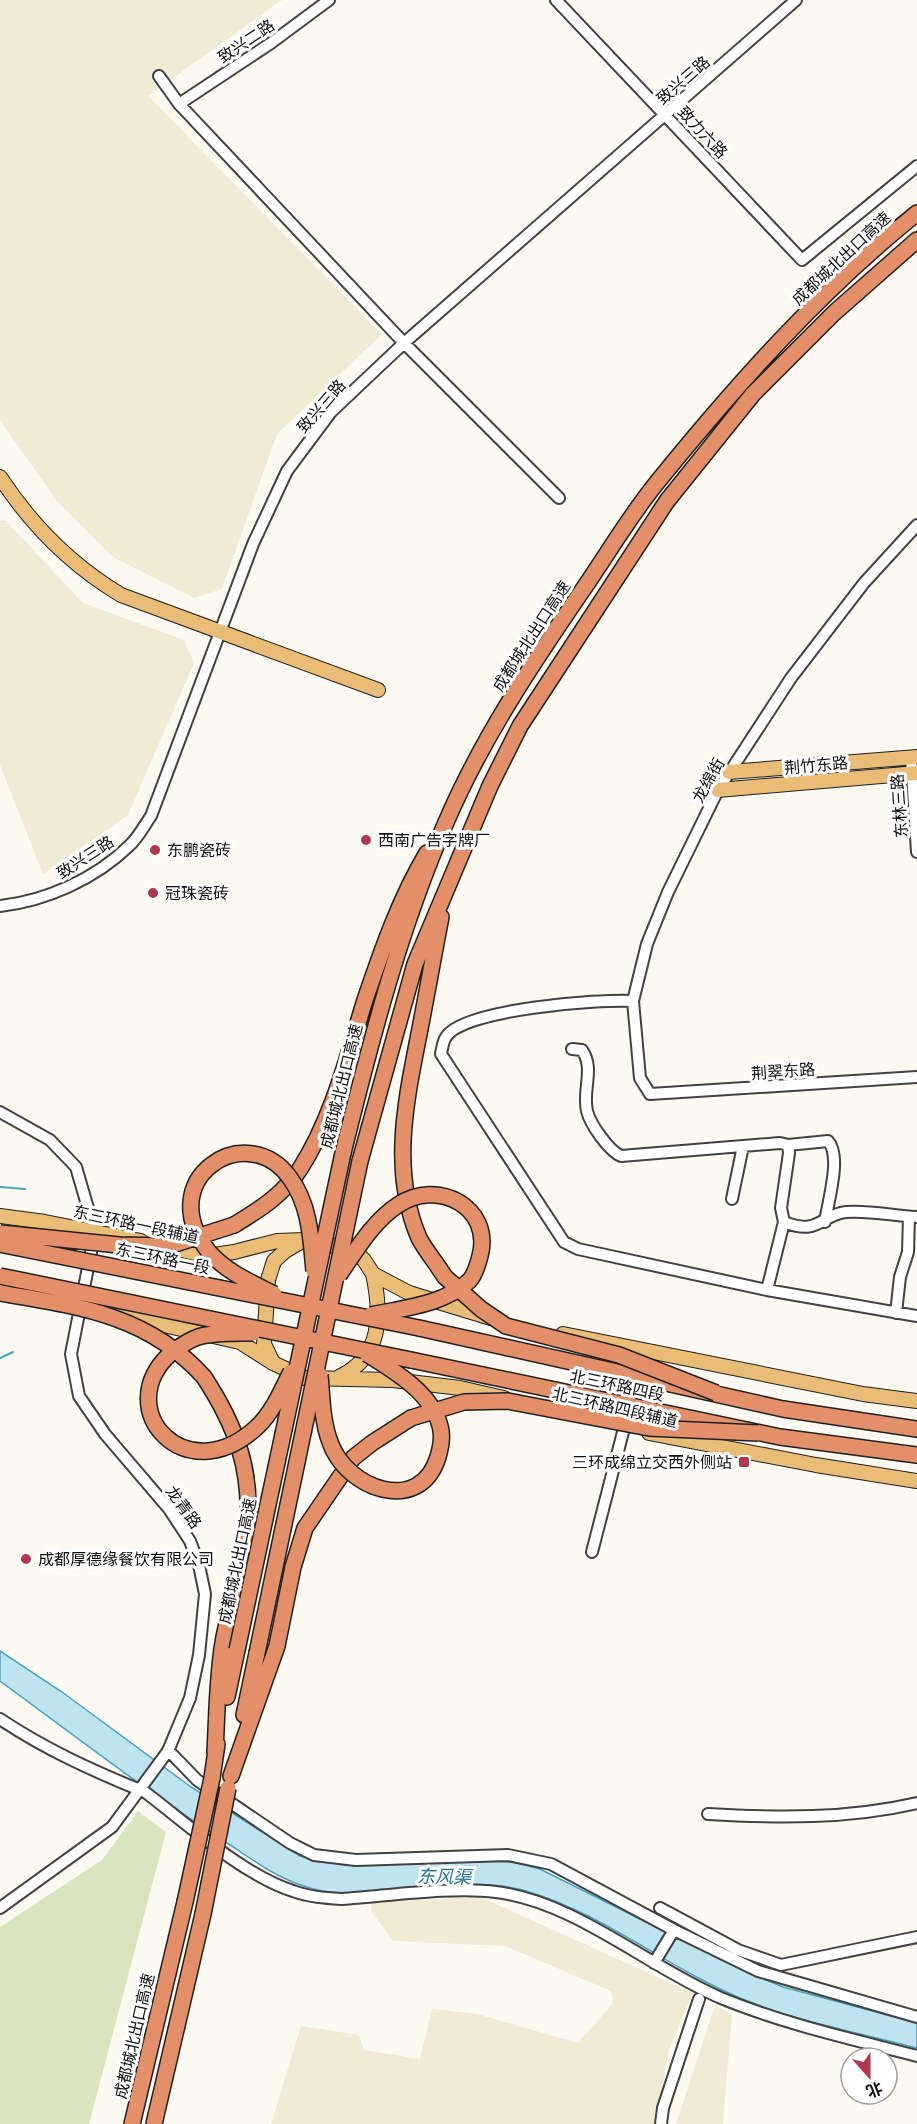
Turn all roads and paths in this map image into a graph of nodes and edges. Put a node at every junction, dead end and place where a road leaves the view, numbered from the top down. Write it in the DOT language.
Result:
graph roads {
  1 [pos="329,0"];
  2 [pos="556,0"];
  3 [pos="796,0"];
  4 [pos="159,76"];
  5 [pos="179,104"];
  6 [pos="666,115"];
  7 [pos="917,166"];
  8 [pos="917,213"];
  9 [pos="917,240"];
  10 [pos="404,343"];
  11 [pos="0,477"];
  12 [pos="5,494"];
  13 [pos="559,498"];
  14 [pos="917,525"];
  15 [pos="220,632"];
  16 [pos="378,690"];
  17 [pos="914,757"];
  18 [pos="729,772"];
  19 [pos="914,773"];
  20 [pos="718,790"];
  21 [pos="447,819"];
  22 [pos="917,852"];
  23 [pos="448,882"];
  24 [pos="0,906"];
  25 [pos="633,1001"];
  26 [pos="572,1049"];
  27 [pos="917,1077"];
  28 [pos="650,1094"];
  29 [pos="0,1112"];
  30 [pos="788,1145"];
  31 [pos="743,1146"];
  32 [pos="732,1199"];
  33 [pos="0,1216"];
  34 [pos="913,1217"];
  35 [pos="784,1222"];
  36 [pos="825,1222"];
  37 [pos="95,1232"];
  38 [pos="0,1233"];
  39 [pos="304,1240"];
  40 [pos="0,1244"];
  41 [pos="373,1274"];
  42 [pos="0,1276"];
  43 [pos="334,1283"];
  44 [pos="315,1284"];
  45 [pos="767,1290"];
  46 [pos="0,1293"];
  47 [pos="0,1298"];
  48 [pos="287,1302"];
  49 [pos="80,1306"];
  50 [pos="319,1308"];
  51 [pos="896,1313"];
  52 [pos="917,1316"];
  53 [pos="363,1317"];
  54 [pos="282,1333"];
  55 [pos="358,1348"];
  56 [pos="300,1356"];
  57 [pos="318,1360"];
  58 [pos="273,1363"];
  59 [pos="335,1380"];
  60 [pos="716,1393"];
  61 [pos="917,1401"];
  62 [pos="624,1428"];
  63 [pos="917,1429"];
  64 [pos="758,1433"];
  65 [pos="917,1455"];
  66 [pos="917,1481"];
  67 [pos="592,1552"];
  68 [pos="0,1719"];
  69 [pos="168,1751"];
  70 [pos="215,1752"];
  71 [pos="229,1782"];
  72 [pos="140,1790"];
  73 [pos="917,1803"];
  74 [pos="708,1814"];
  75 [pos="0,1908"];
  76 [pos="660,1908"];
  77 [pos="674,1930"];
  78 [pos="917,1937"];
  79 [pos="654,1964"];
  80 [pos="699,1999"];
  81 [pos="917,2017"];
  82 [pos="917,2056"];
  83 [pos="132,2124"];
  84 [pos="154,2124"];
  85 [pos="661,2124"];
  1 -- 5 [label="street, 致兴二路"];
  2 -- 6 [label="street, 致力六路"];
  3 -- 6 [label="street, 致兴三路"];
  4 -- 5 [label="street"];
  5 -- 10 [label="street"];
  6 -- 7 [label="street, 致力六路"];
  6 -- 10 [label="street, 致兴三路"];
  8 -- 21 [label="highway, 成都城北出口高速"];
  9 -- 23 [label="highway"];
  10 -- 13 [label="street"];
  10 -- 15 [label="street, 致兴三路"];
  11 -- 12 [label="main road"];
  12 -- 15 [label="main road"];
  14 -- 18 [label="street, 龙绵街"];
  15 -- 16 [label="main road"];
  15 -- 24 [label="street, 致兴三路"];
  17 -- 18 [label="main road"];
  17 -- 19 [label="street, 东林三路"];
  18 -- 20 [label="street, 龙绵街"];
  19 -- 20 [label="main road, 荆竹东路"];
  19 -- 22 [label="street, 东林三路"];
  20 -- 25 [label="street, 龙绵街"];
  21 -- 38 [label="highway, bridge"];
  21 -- 44 [label="highway, 成都城北出口高速, bridge"];
  23 -- 43 [label="highway, bridge"];
  23 -- 60 [label="highway, bridge"];
  25 -- 28 [label="street, 龙绵街"];
  25 -- 45 [label="street"];
  26 -- 31 [label="street"];
  27 -- 28 [label="street, 荆翠东路"];
  29 -- 37 [label="street, 龙青路"];
  30 -- 31 [label="street"];
  30 -- 35 [label="street"];
  30 -- 36 [label="street"];
  31 -- 32 [label="street"];
  33 -- 37 [label="main road, 东三环路一段辅道"];
  34 -- 36 [label="street"];
  34 -- 51 [label="street"];
  35 -- 36 [label="street"];
  35 -- 45 [label="street"];
  37 -- 39 [label="main road, 东三环路一段辅道"];
  37 -- 49 [label="street, 龙青路"];
  39 -- 41 [label="main road, 东三环路一段辅道"];
  39 -- 58 [label="main road"];
  40 -- 48 [label="highway, 东三环路一段, bridge"];
  41 -- 59 [label="main road"];
  41 -- 61 [label="main road"];
  42 -- 54 [label="highway, bridge"];
  43 -- 53 [label="highway, bridge"];
  43 -- 57 [label="highway, bridge"];
  44 -- 48 [label="highway, bridge"];
  44 -- 56 [label="highway, 成都城北出口高速, bridge"];
  45 -- 51 [label="street"];
  46 -- 70 [label="highway, bridge"];
  47 -- 49 [label="main road"];
  48 -- 50 [label="highway, 东三环路一段, bridge"];
  49 -- 58 [label="main road"];
  49 -- 69 [label="street, 龙青路"];
  50 -- 53 [label="highway, 北三环路四段, bridge"];
  51 -- 52 [label="street"];
  53 -- 60 [label="highway, 北三环路四段, bridge"];
  54 -- 55 [label="highway, 北三环路四段, bridge"];
  54 -- 56 [label="highway, bridge"];
  55 -- 57 [label="highway, bridge"];
  55 -- 64 [label="highway, 北三环路四段, bridge"];
  56 -- 70 [label="highway, 成都城北出口高速, bridge"];
  57 -- 71 [label="highway, bridge"];
  58 -- 59 [label="main road, 北三环路四段辅道"];
  59 -- 62 [label="main road, 北三环路四段辅道"];
  60 -- 63 [label="highway, 北三环路四段"];
  62 -- 66 [label="main road, 北三环路四段辅道"];
  62 -- 67 [label="street"];
  64 -- 65 [label="highway, 北三环路四段"];
  64 -- 71 [label="highway, bridge"];
  68 -- 72 [label="street"];
  69 -- 72 [label="street, 龙青路"];
  69 -- 77 [label="street"];
  70 -- 83 [label="highway, 成都城北出口高速, bridge"];
  71 -- 84 [label="highway, bridge"];
  72 -- 75 [label="street, 龙青路"];
  72 -- 79 [label="street"];
  73 -- 74 [label="street"];
  76 -- 78 [label="street"];
  77 -- 79 [label="street"];
  77 -- 81 [label="street"];
  79 -- 82 [label="street"];
  80 -- 85 [label="street"];
}
